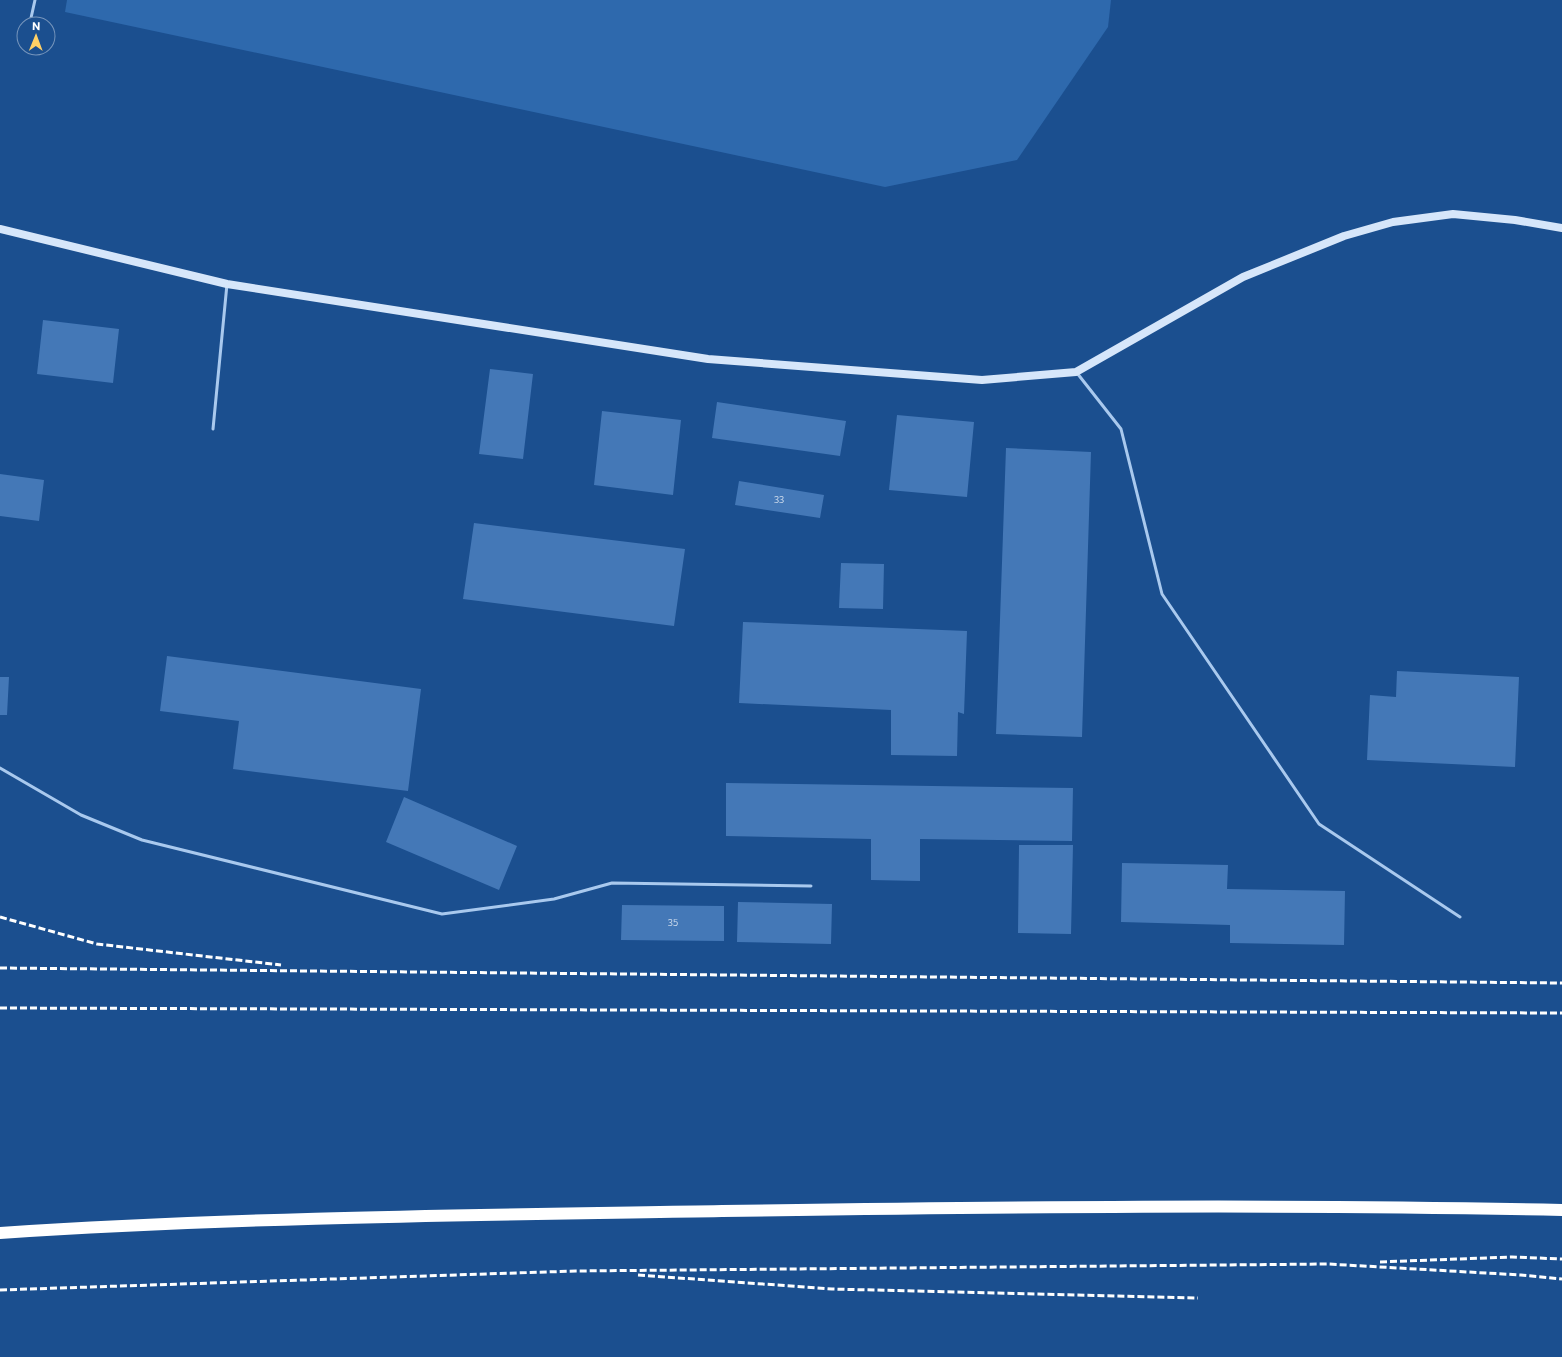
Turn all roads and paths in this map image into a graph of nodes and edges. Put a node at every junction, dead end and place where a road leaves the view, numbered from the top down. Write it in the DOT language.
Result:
graph roads {
  1 [pos="35,0"];
  2 [pos="31,16"];
  3 [pos="1562,228"];
  4 [pos="0,229"];
  5 [pos="227,284"];
  6 [pos="1076,372"];
  7 [pos="213,429"];
  8 [pos="0,768"];
  9 [pos="812,886"];
  10 [pos="1460,917"];
  11 [pos="1562,1210"];
  12 [pos="0,1233"];
  1 -- 2 [label="lane"];
  3 -- 6 [label="street"];
  4 -- 5 [label="street"];
  5 -- 6 [label="street"];
  5 -- 7 [label="lane"];
  6 -- 10 [label="lane"];
  8 -- 9 [label="lane"];
  11 -- 12 [label="highway"];
}
